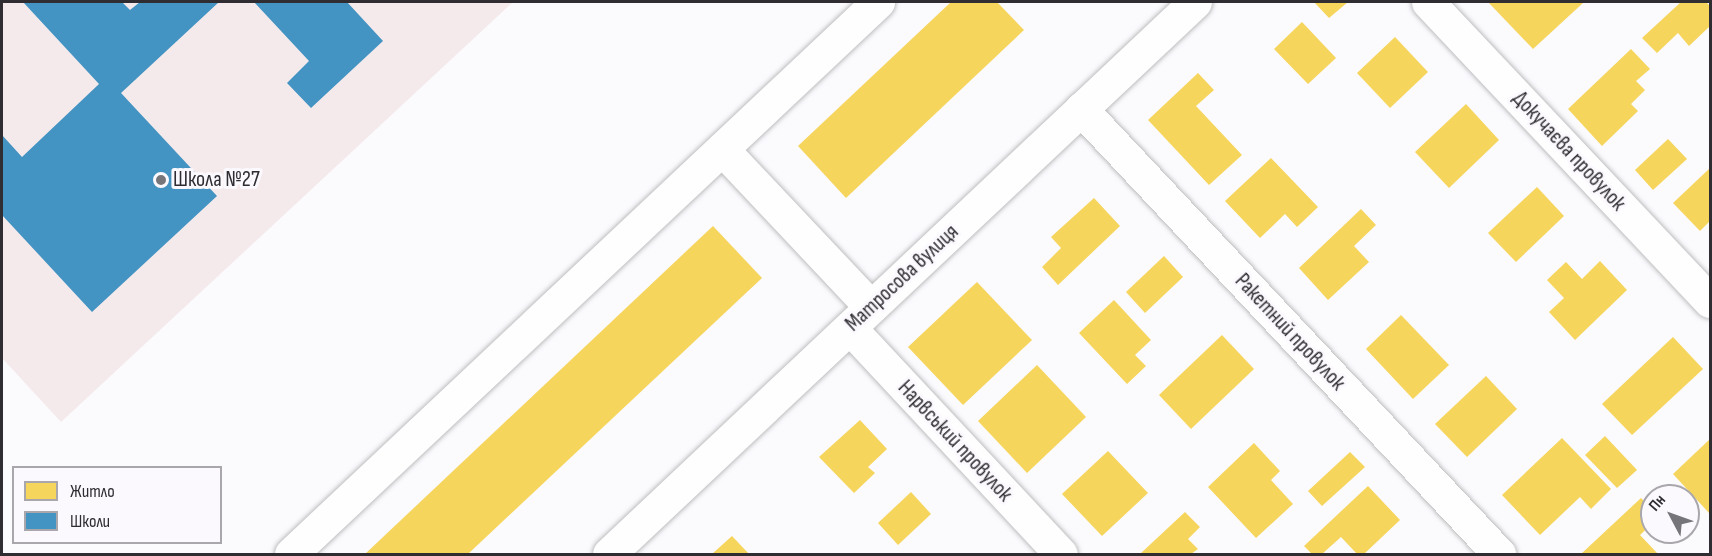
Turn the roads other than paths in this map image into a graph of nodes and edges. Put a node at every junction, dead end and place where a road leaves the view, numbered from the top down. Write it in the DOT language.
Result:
graph roads {
  1 [pos="878,2"];
  2 [pos="1195,2"];
  3 [pos="1428,2"];
  4 [pos="1081,109"];
  5 [pos="722,149"];
  6 [pos="1710,301"];
  7 [pos="860,317"];
  8 [pos="291,555"];
  9 [pos="609,555"];
  10 [pos="1061,555"];
  11 [pos="1499,555"];
  1 -- 5 [label="street"];
  2 -- 4 [label="street, Матросова вулиця"];
  3 -- 6 [label="street, Докучаєва провулок"];
  4 -- 7 [label="street, Матросова вулиця"];
  4 -- 11 [label="street, Ракетний провулок"];
  5 -- 7 [label="street, Нарвський провулок"];
  5 -- 8 [label="street"];
  7 -- 9 [label="street, Матросова вулиця"];
  7 -- 10 [label="street, Нарвський провулок"];
}
